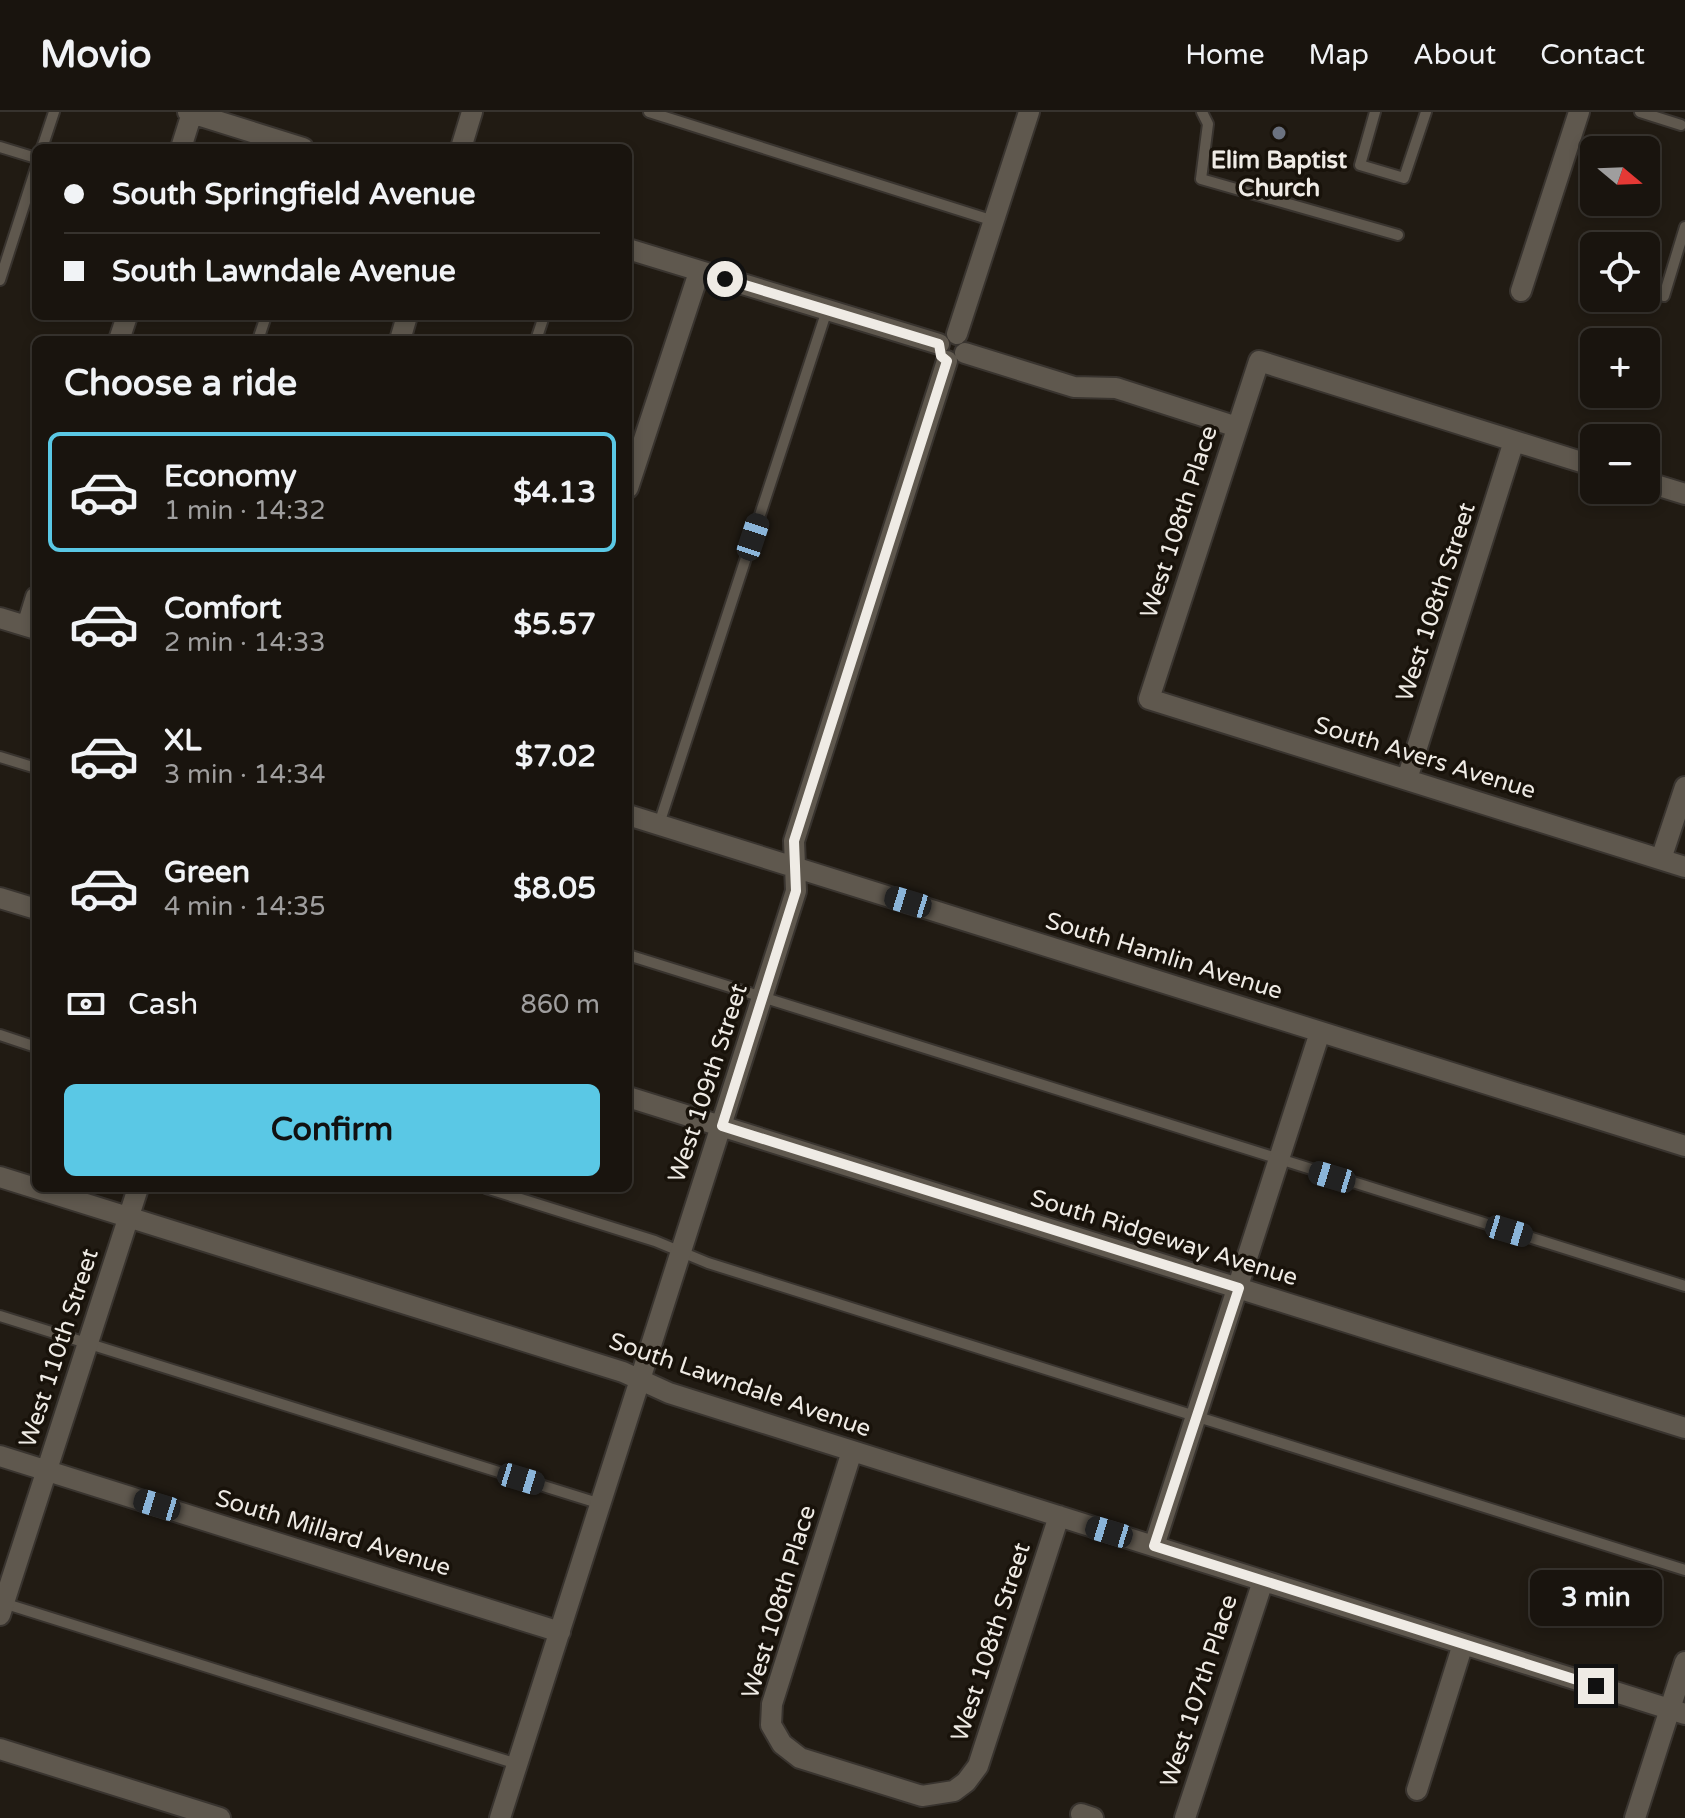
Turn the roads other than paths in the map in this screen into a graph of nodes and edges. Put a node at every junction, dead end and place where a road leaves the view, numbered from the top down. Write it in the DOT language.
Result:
graph roads {
  1 [pos="54,112"];
  2 [pos="472,112"];
  3 [pos="649,112"];
  4 [pos="1029,112"];
  5 [pos="1202,112"];
  6 [pos="1375,112"];
  7 [pos="1426,112"];
  8 [pos="1579,112"];
  9 [pos="1640,112"];
  10 [pos="190,113"];
  11 [pos="1681,125"];
  12 [pos="43,144"];
  13 [pos="182,144"];
  14 [pos="290,144"];
  15 [pos="462,144"];
  16 [pos="0,147"];
  17 [pos="32,157"];
  18 [pos="32,180"];
  19 [pos="994,221"];
  20 [pos="1685,227"];
  21 [pos="1398,235"];
  22 [pos="632,250"];
  23 [pos="699,272"];
  24 [pos="0,280"];
  25 [pos="1521,291"];
  26 [pos="1664,296"];
  27 [pos="827,310"];
  28 [pos="952,348"];
  29 [pos="1237,427"];
  30 [pos="1514,441"];
  31 [pos="1580,462"];
  32 [pos="632,476"];
  33 [pos="1660,486"];
  34 [pos="1685,494"];
  35 [pos="0,618"];
  36 [pos="31,628"];
  37 [pos="1149,699"];
  38 [pos="0,757"];
  39 [pos="32,767"];
  40 [pos="1407,779"];
  41 [pos="1685,787"];
  42 [pos="632,816"];
  43 [pos="659,824"];
  44 [pos="1661,859"];
  45 [pos="795,867"];
  46 [pos="1685,867"];
  47 [pos="0,898"];
  48 [pos="32,908"];
  49 [pos="632,956"];
  50 [pos="763,998"];
  51 [pos="1320,1032"];
  52 [pos="0,1035"];
  53 [pos="32,1046"];
  54 [pos="632,1098"];
  55 [pos="722,1126"];
  56 [pos="1685,1146"];
  57 [pos="1280,1160"];
  58 [pos="0,1177"];
  59 [pos="32,1187"];
  60 [pos="47,1192"];
  61 [pos="137,1192"];
  62 [pos="499,1192"];
  63 [pos="128,1218"];
  64 [pos="681,1252"];
  65 [pos="1685,1286"];
  66 [pos="1239,1288"];
  67 [pos="0,1316"];
  68 [pos="88,1343"];
  69 [pos="640,1380"];
  70 [pos="1196,1418"];
  71 [pos="1685,1428"];
  72 [pos="852,1451"];
  73 [pos="0,1456"];
  74 [pos="47,1471"];
  75 [pos="601,1504"];
  76 [pos="1059,1516"];
  77 [pos="1154,1546"];
  78 [pos="1685,1570"];
  79 [pos="1263,1581"];
  80 [pos="1,1607"];
  81 [pos="560,1632"];
  82 [pos="1463,1644"];
  83 [pos="1685,1662"];
  84 [pos="1677,1712"];
  85 [pos="0,1749"];
  86 [pos="517,1764"];
  87 [pos="966,1782"];
  88 [pos="1417,1790"];
  89 [pos="220,1818"];
  90 [pos="500,1818"];
  91 [pos="1185,1818"];
  92 [pos="1635,1818"];
  1 -- 12 [label="lane"];
  2 -- 15 [label="street"];
  3 -- 19 [label="lane"];
  4 -- 19 [label="street, West 109th Street"];
  5 -- 21 [label="lane"];
  6 -- 7 [label="lane"];
  8 -- 25 [label="street"];
  9 -- 11 [label="lane"];
  10 -- 13 [label="street"];
  10 -- 14 [label="street"];
  16 -- 17 [label="lane"];
  18 -- 24 [label="lane"];
  19 -- 28 [label="street, West 109th Street"];
  20 -- 26 [label="lane"];
  22 -- 23 [label="street"];
  23 -- 27 [label="street"];
  23 -- 32 [label="street"];
  27 -- 28 [label="street"];
  27 -- 43 [label="lane"];
  28 -- 29 [label="street"];
  28 -- 45 [label="street, West 109th Street"];
  29 -- 30 [label="street, West 108th Place"];
  29 -- 37 [label="street, West 108th Place"];
  30 -- 31 [label="street"];
  30 -- 40 [label="street, West 108th Street"];
  33 -- 34 [label="street"];
  35 -- 36 [label="street"];
  37 -- 40 [label="street, South Avers Avenue"];
  38 -- 39 [label="lane"];
  40 -- 44 [label="street, South Avers Avenue"];
  41 -- 44 [label="street"];
  42 -- 43 [label="street, South Hamlin Avenue"];
  43 -- 45 [label="street, South Hamlin Avenue"];
  44 -- 46 [label="street, South Avers Avenue"];
  45 -- 50 [label="street, West 109th Street"];
  45 -- 51 [label="street, South Hamlin Avenue"];
  47 -- 48 [label="street"];
  49 -- 50 [label="lane"];
  50 -- 55 [label="street, West 109th Street"];
  50 -- 57 [label="lane"];
  51 -- 56 [label="street, South Hamlin Avenue"];
  51 -- 57 [label="street"];
  52 -- 53 [label="lane"];
  54 -- 55 [label="street, South Ridgeway Avenue"];
  55 -- 64 [label="street, West 109th Street"];
  55 -- 66 [label="street, South Ridgeway Avenue"];
  57 -- 65 [label="lane"];
  57 -- 66 [label="street"];
  58 -- 59 [label="street, South Lawndale Avenue"];
  60 -- 63 [label="street, South Lawndale Avenue"];
  61 -- 63 [label="street, West 110th Street"];
  62 -- 64 [label="lane"];
  63 -- 68 [label="street, West 110th Street"];
  63 -- 69 [label="street, South Lawndale Avenue"];
  64 -- 69 [label="street, West 109th Street"];
  64 -- 70 [label="lane"];
  66 -- 70 [label="street"];
  66 -- 71 [label="street, South Ridgeway Avenue"];
  67 -- 68 [label="lane"];
  68 -- 74 [label="street, West 110th Street"];
  68 -- 75 [label="lane"];
  69 -- 72 [label="street, South Lawndale Avenue"];
  69 -- 75 [label="street, West 109th Street"];
  70 -- 77 [label="street"];
  70 -- 78 [label="lane"];
  72 -- 76 [label="street, South Lawndale Avenue"];
  72 -- 87 [label="street, West 108th Place"];
  73 -- 74 [label="street, South Millard Avenue"];
  74 -- 80 [label="street, West 110th Street"];
  74 -- 81 [label="street, South Millard Avenue"];
  75 -- 81 [label="street, West 109th Street"];
  76 -- 77 [label="street, South Lawndale Avenue"];
  76 -- 87 [label="street, West 108th Street"];
  77 -- 79 [label="street, South Lawndale Avenue"];
  79 -- 82 [label="street, South Lawndale Avenue"];
  79 -- 91 [label="street, West 107th Place"];
  80 -- 86 [label="lane"];
  81 -- 86 [label="street, West 109th Street"];
  82 -- 84 [label="street, South Lawndale Avenue"];
  82 -- 88 [label="street"];
  83 -- 84 [label="street"];
  84 -- 92 [label="street"];
  85 -- 89 [label="street"];
  86 -- 90 [label="street, West 109th Street"];
}
